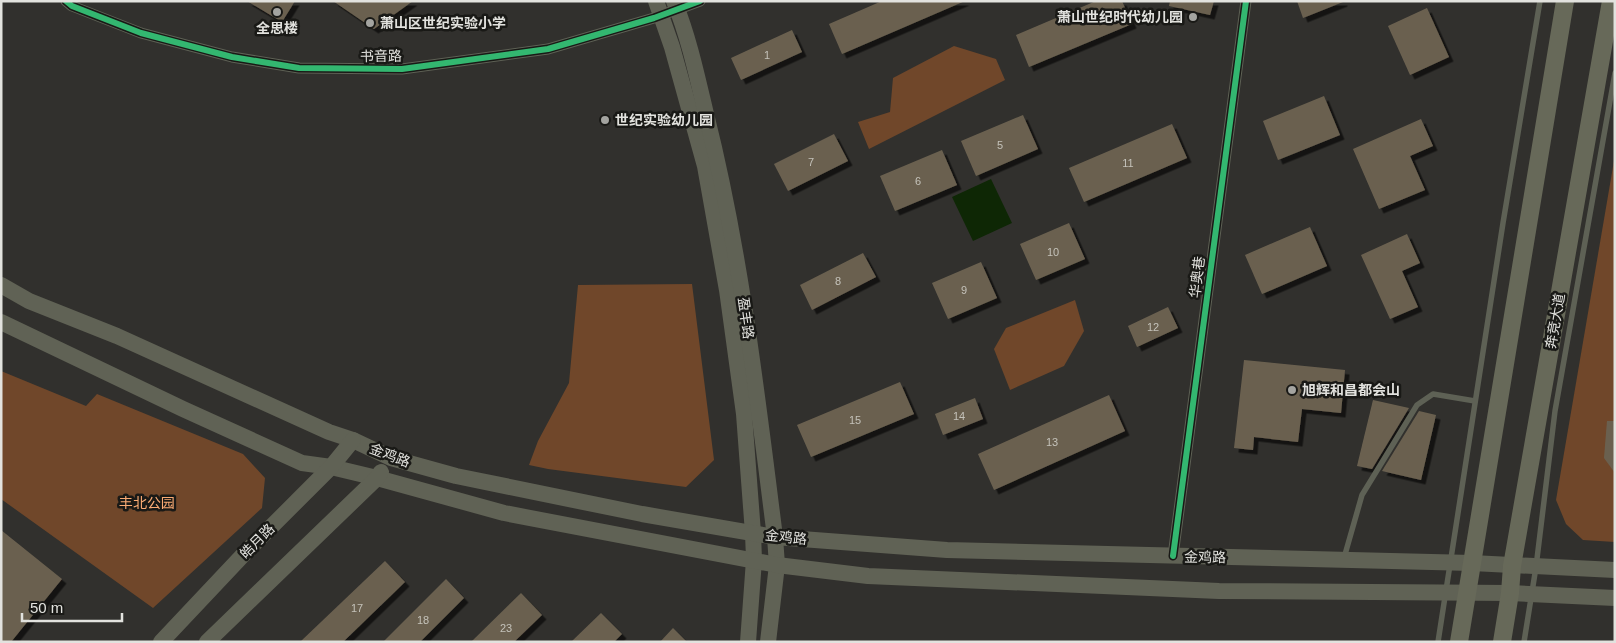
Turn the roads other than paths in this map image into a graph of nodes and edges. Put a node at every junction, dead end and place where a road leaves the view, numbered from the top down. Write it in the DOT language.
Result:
graph roads {
  1 [pos="66,1"];
  2 [pos="700,1"];
  3 [pos="1246,1"];
  4 [pos="1540,1"];
  5 [pos="1565,1"];
  6 [pos="1611,1"];
  7 [pos="676,5"];
  8 [pos="658,9"];
  9 [pos="1615,73"];
  10 [pos="1,285"];
  11 [pos="1,322"];
  12 [pos="1475,401"];
  13 [pos="353,440"];
  14 [pos="391,458"];
  15 [pos="331,467"];
  16 [pos="376,478"];
  17 [pos="753,533"];
  18 [pos="775,537"];
  19 [pos="1173,556"];
  20 [pos="754,560"];
  21 [pos="1344,560"];
  22 [pos="1450,563"];
  23 [pos="1472,563"];
  24 [pos="777,565"];
  25 [pos="1512,566"];
  26 [pos="1536,567"];
  27 [pos="1615,570"];
  28 [pos="1444,592"];
  29 [pos="1467,592"];
  30 [pos="1510,593"];
  31 [pos="1531,594"];
  32 [pos="1615,598"];
  33 [pos="161,642"];
  34 [pos="207,642"];
  35 [pos="748,642"];
  36 [pos="768,642"];
  37 [pos="1438,642"];
  38 [pos="1459,642"];
  39 [pos="1502,642"];
  40 [pos="1524,642"];
  1 -- 8 [label="street, 书音路"];
  2 -- 7 [label="street, 书音路"];
  3 -- 19 [label="street, 华奥巷"];
  4 -- 12 [label="lane"];
  5 -- 23 [label="main road"];
  6 -- 25 [label="main road, 奔竞大道"];
  7 -- 8 [label="street, 书音路"];
  7 -- 18 [label="main road, 盈丰路"];
  8 -- 17 [label="main road, 盈丰路"];
  9 -- 26 [label="lane"];
  10 -- 13 [label="main road, 金鸡路"];
  11 -- 15 [label="main road, 金鸡路"];
  12 -- 21 [label="lane"];
  12 -- 22 [label="lane"];
  13 -- 14 [label="main road, 金鸡路"];
  13 -- 15 [label="main road, 皓月路"];
  14 -- 16 [label="main road"];
  14 -- 17 [label="main road, 金鸡路"];
  15 -- 16 [label="main road, 金鸡路"];
  15 -- 33 [label="main road, 皓月路"];
  16 -- 20 [label="main road, 金鸡路"];
  16 -- 34 [label="main road"];
  17 -- 18 [label="main road, 金鸡路"];
  17 -- 20 [label="main road, 盈丰路"];
  18 -- 19 [label="main road, 金鸡路"];
  18 -- 24 [label="main road, 盈丰路"];
  19 -- 21 [label="main road, 金鸡路"];
  20 -- 24 [label="main road, 金鸡路"];
  20 -- 35 [label="main road, 盈丰路"];
  21 -- 22 [label="main road, 金鸡路"];
  22 -- 23 [label="main road, 金鸡路"];
  22 -- 28 [label="lane"];
  23 -- 25 [label="main road, 金鸡路"];
  23 -- 29 [label="main road"];
  24 -- 28 [label="main road, 金鸡路"];
  24 -- 36 [label="main road, 盈丰路"];
  25 -- 26 [label="main road, 金鸡路"];
  25 -- 30 [label="main road, 奔竞大道"];
  26 -- 27 [label="main road, 金鸡路"];
  26 -- 31 [label="lane"];
  28 -- 29 [label="main road, 金鸡路"];
  28 -- 37 [label="lane"];
  29 -- 30 [label="main road, 金鸡路"];
  29 -- 38 [label="main road"];
  30 -- 31 [label="main road, 金鸡路"];
  30 -- 39 [label="main road, 奔竞大道"];
  31 -- 32 [label="main road, 金鸡路"];
  31 -- 40 [label="lane"];
}
